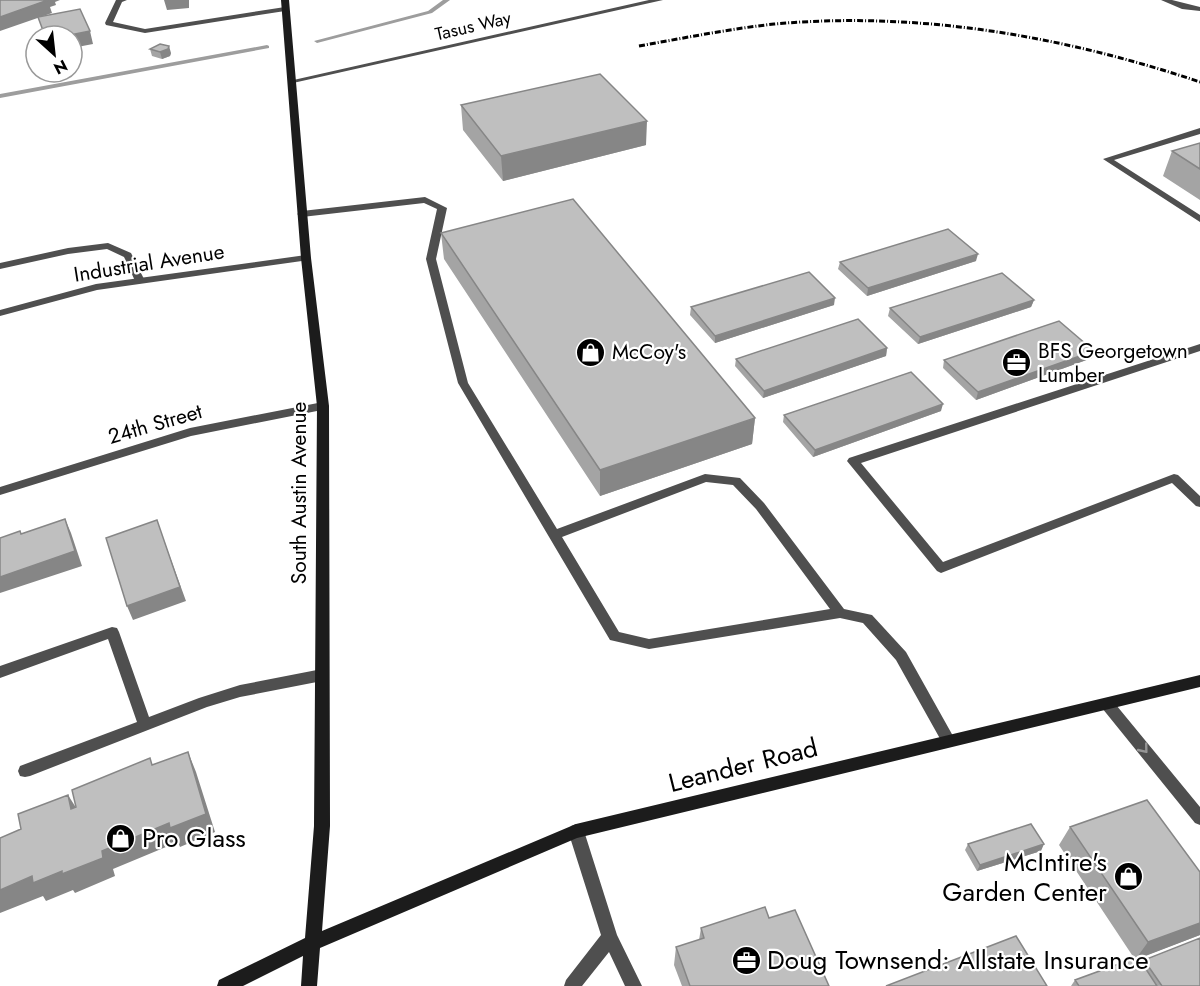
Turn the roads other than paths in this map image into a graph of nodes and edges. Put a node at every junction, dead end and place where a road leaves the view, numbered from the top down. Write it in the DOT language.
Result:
graph roads {
  1 [pos="123,0"];
  2 [pos="659,0"];
  3 [pos="1165,0"];
  4 [pos="285,4"];
  5 [pos="1200,9"];
  6 [pos="293,81"];
  7 [pos="1200,131"];
  8 [pos="302,214"];
  9 [pos="1200,219"];
  10 [pos="306,258"];
  11 [pos="0,266"];
  12 [pos="140,281"];
  13 [pos="0,313"];
  14 [pos="1200,347"];
  15 [pos="323,406"];
  16 [pos="0,491"];
  17 [pos="1200,503"];
  18 [pos="555,534"];
  19 [pos="840,613"];
  20 [pos="0,672"];
  21 [pos="322,675"];
  22 [pos="1200,681"];
  23 [pos="1107,704"];
  24 [pos="146,724"];
  25 [pos="948,740"];
  26 [pos="25,771"];
  27 [pos="1200,818"];
  28 [pos="576,831"];
  29 [pos="609,937"];
  30 [pos="312,943"];
  31 [pos="225,986"];
  32 [pos="309,986"];
  33 [pos="572,986"];
  34 [pos="634,986"];
  1 -- 4 [label="street"];
  2 -- 6 [label="street, Tasus Way"];
  3 -- 5 [label="street"];
  4 -- 6 [label="main road, South Austin Avenue"];
  6 -- 8 [label="main road, South Austin Avenue"];
  7 -- 9 [label="street"];
  8 -- 10 [label="main road, South Austin Avenue"];
  8 -- 18 [label="street"];
  10 -- 12 [label="street, Industrial Avenue"];
  10 -- 15 [label="main road, South Austin Avenue"];
  11 -- 12 [label="street"];
  12 -- 13 [label="street, Industrial Avenue"];
  14 -- 17 [label="street"];
  15 -- 16 [label="street, 24th Street"];
  15 -- 21 [label="main road, South Austin Avenue"];
  18 -- 19 [label="street"];
  18 -- 19 [label="street"];
  19 -- 25 [label="street"];
  20 -- 24 [label="street"];
  21 -- 24 [label="street"];
  21 -- 30 [label="main road, South Austin Avenue"];
  22 -- 23 [label="main road, Leander Road"];
  23 -- 25 [label="main road, Leander Road"];
  23 -- 27 [label="street, one-way"];
  24 -- 26 [label="street"];
  25 -- 28 [label="main road, Leander Road"];
  28 -- 29 [label="street"];
  28 -- 30 [label="main road, Leander Road"];
  29 -- 33 [label="street"];
  29 -- 34 [label="street"];
  30 -- 31 [label="main road, Leander Road"];
  30 -- 32 [label="main road, South Austin Avenue"];
}
